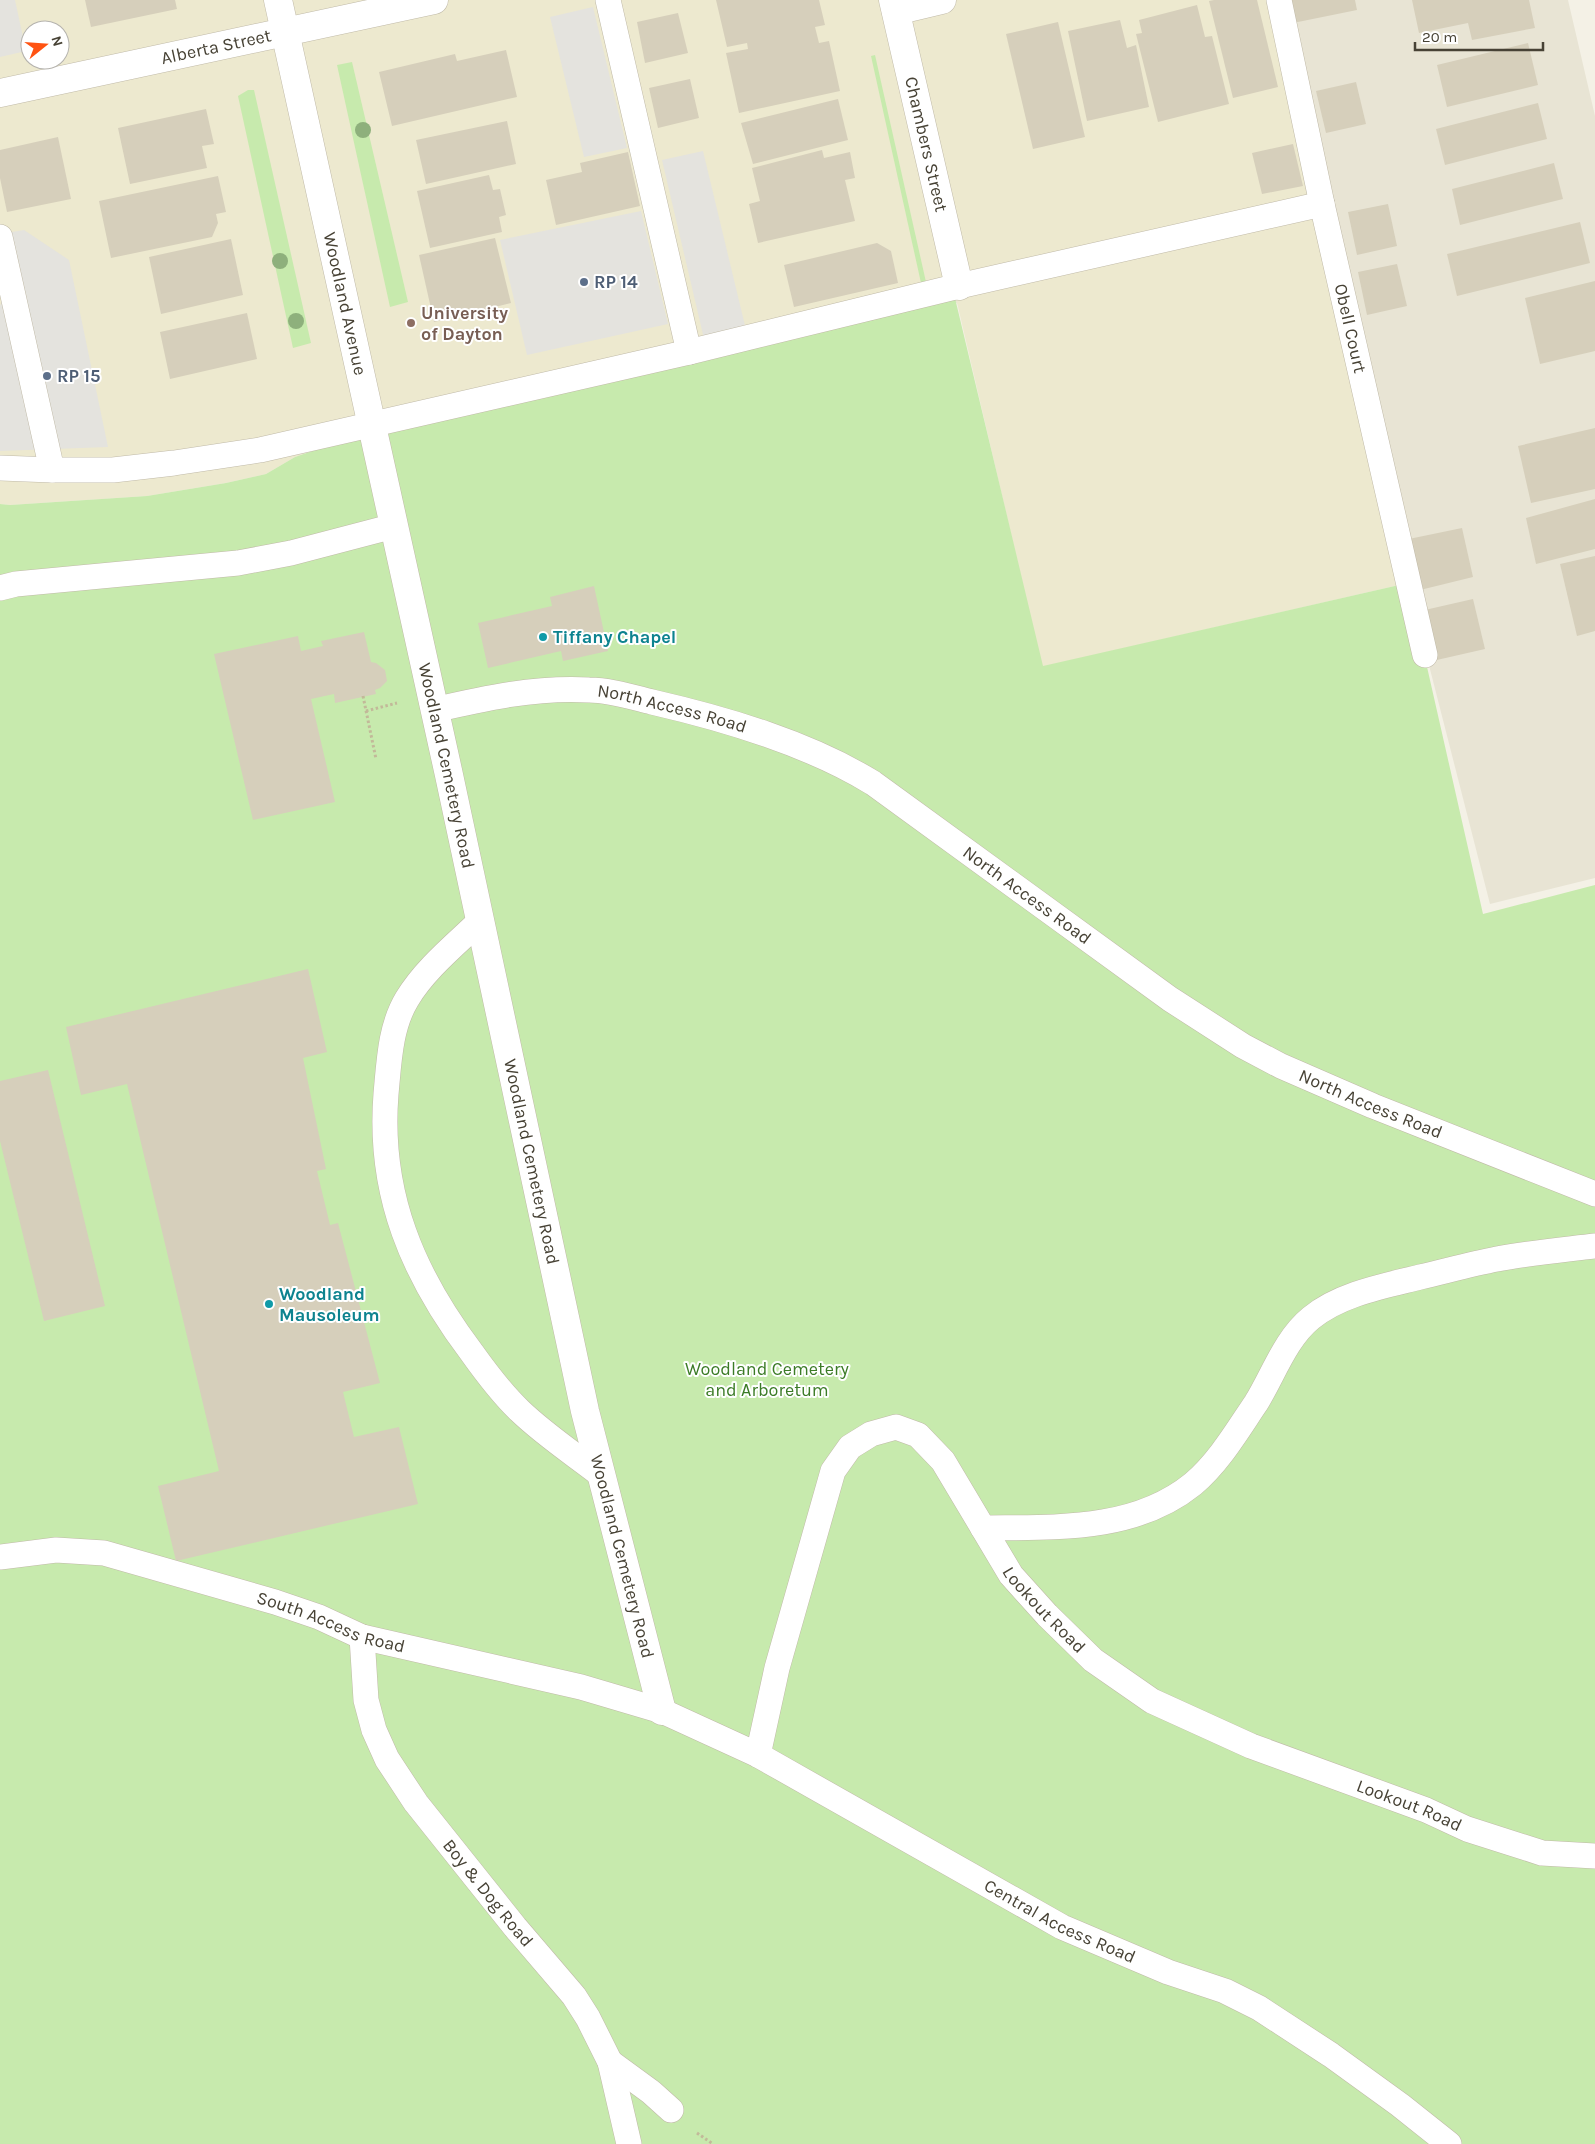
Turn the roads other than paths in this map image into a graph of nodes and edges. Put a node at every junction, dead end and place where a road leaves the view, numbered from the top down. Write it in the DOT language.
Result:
graph roads {
  1 [pos="278,0"];
  2 [pos="434,0"];
  3 [pos="608,0"];
  4 [pos="942,0"];
  5 [pos="1279,0"];
  6 [pos="894,5"];
  7 [pos="285,32"];
  8 [pos="0,93"];
  9 [pos="1322,204"];
  10 [pos="0,237"];
  11 [pos="959,286"];
  12 [pos="688,352"];
  13 [pos="372,424"];
  14 [pos="0,468"];
  15 [pos="52,470"];
  16 [pos="394,526"];
  17 [pos="0,588"];
  18 [pos="412,609"];
  19 [pos="1425,655"];
  20 [pos="434,710"];
  21 [pos="480,921"];
  22 [pos="1595,1194"];
  23 [pos="1595,1246"];
  24 [pos="600,1475"];
  25 [pos="983,1528"];
  26 [pos="0,1557"];
  27 [pos="362,1637"];
  28 [pos="662,1711"];
  29 [pos="758,1755"];
  30 [pos="1595,1856"];
  31 [pos="610,2062"];
  32 [pos="670,2110"];
  33 [pos="630,2144"];
  34 [pos="1449,2144"];
  1 -- 7 [label="street, Woodland Avenue"];
  2 -- 7 [label="street, Alberta Street"];
  3 -- 12 [label="lane"];
  4 -- 6 [label="street"];
  5 -- 9 [label="lane, Obell Court"];
  6 -- 11 [label="street, Chambers Street"];
  7 -- 8 [label="street, Alberta Street"];
  7 -- 13 [label="street, Woodland Avenue"];
  9 -- 11 [label="lane"];
  9 -- 19 [label="lane, Obell Court"];
  10 -- 15 [label="lane"];
  11 -- 12 [label="lane"];
  12 -- 13 [label="lane"];
  13 -- 15 [label="lane"];
  13 -- 16 [label="street, Woodland Avenue"];
  14 -- 15 [label="lane"];
  16 -- 17 [label="lane"];
  16 -- 18 [label="street, Woodland Avenue"];
  18 -- 20 [label="street, Woodland Cemetery Road"];
  20 -- 21 [label="street, Woodland Cemetery Road"];
  20 -- 22 [label="lane, North Access Road"];
  21 -- 24 [label="street, Woodland Cemetery Road"];
  21 -- 24 [label="lane"];
  23 -- 25 [label="lane"];
  24 -- 28 [label="street, Woodland Cemetery Road"];
  25 -- 29 [label="lane, Lookout Road"];
  25 -- 30 [label="lane, Lookout Road"];
  26 -- 27 [label="lane, South Access Road"];
  27 -- 28 [label="lane, South Access Road"];
  27 -- 31 [label="lane, Boy & Dog Road"];
  28 -- 29 [label="lane, Central Access Road"];
  29 -- 34 [label="lane, Central Access Road"];
  31 -- 32 [label="lane"];
  31 -- 33 [label="lane, Boy & Dog Road"];
}
